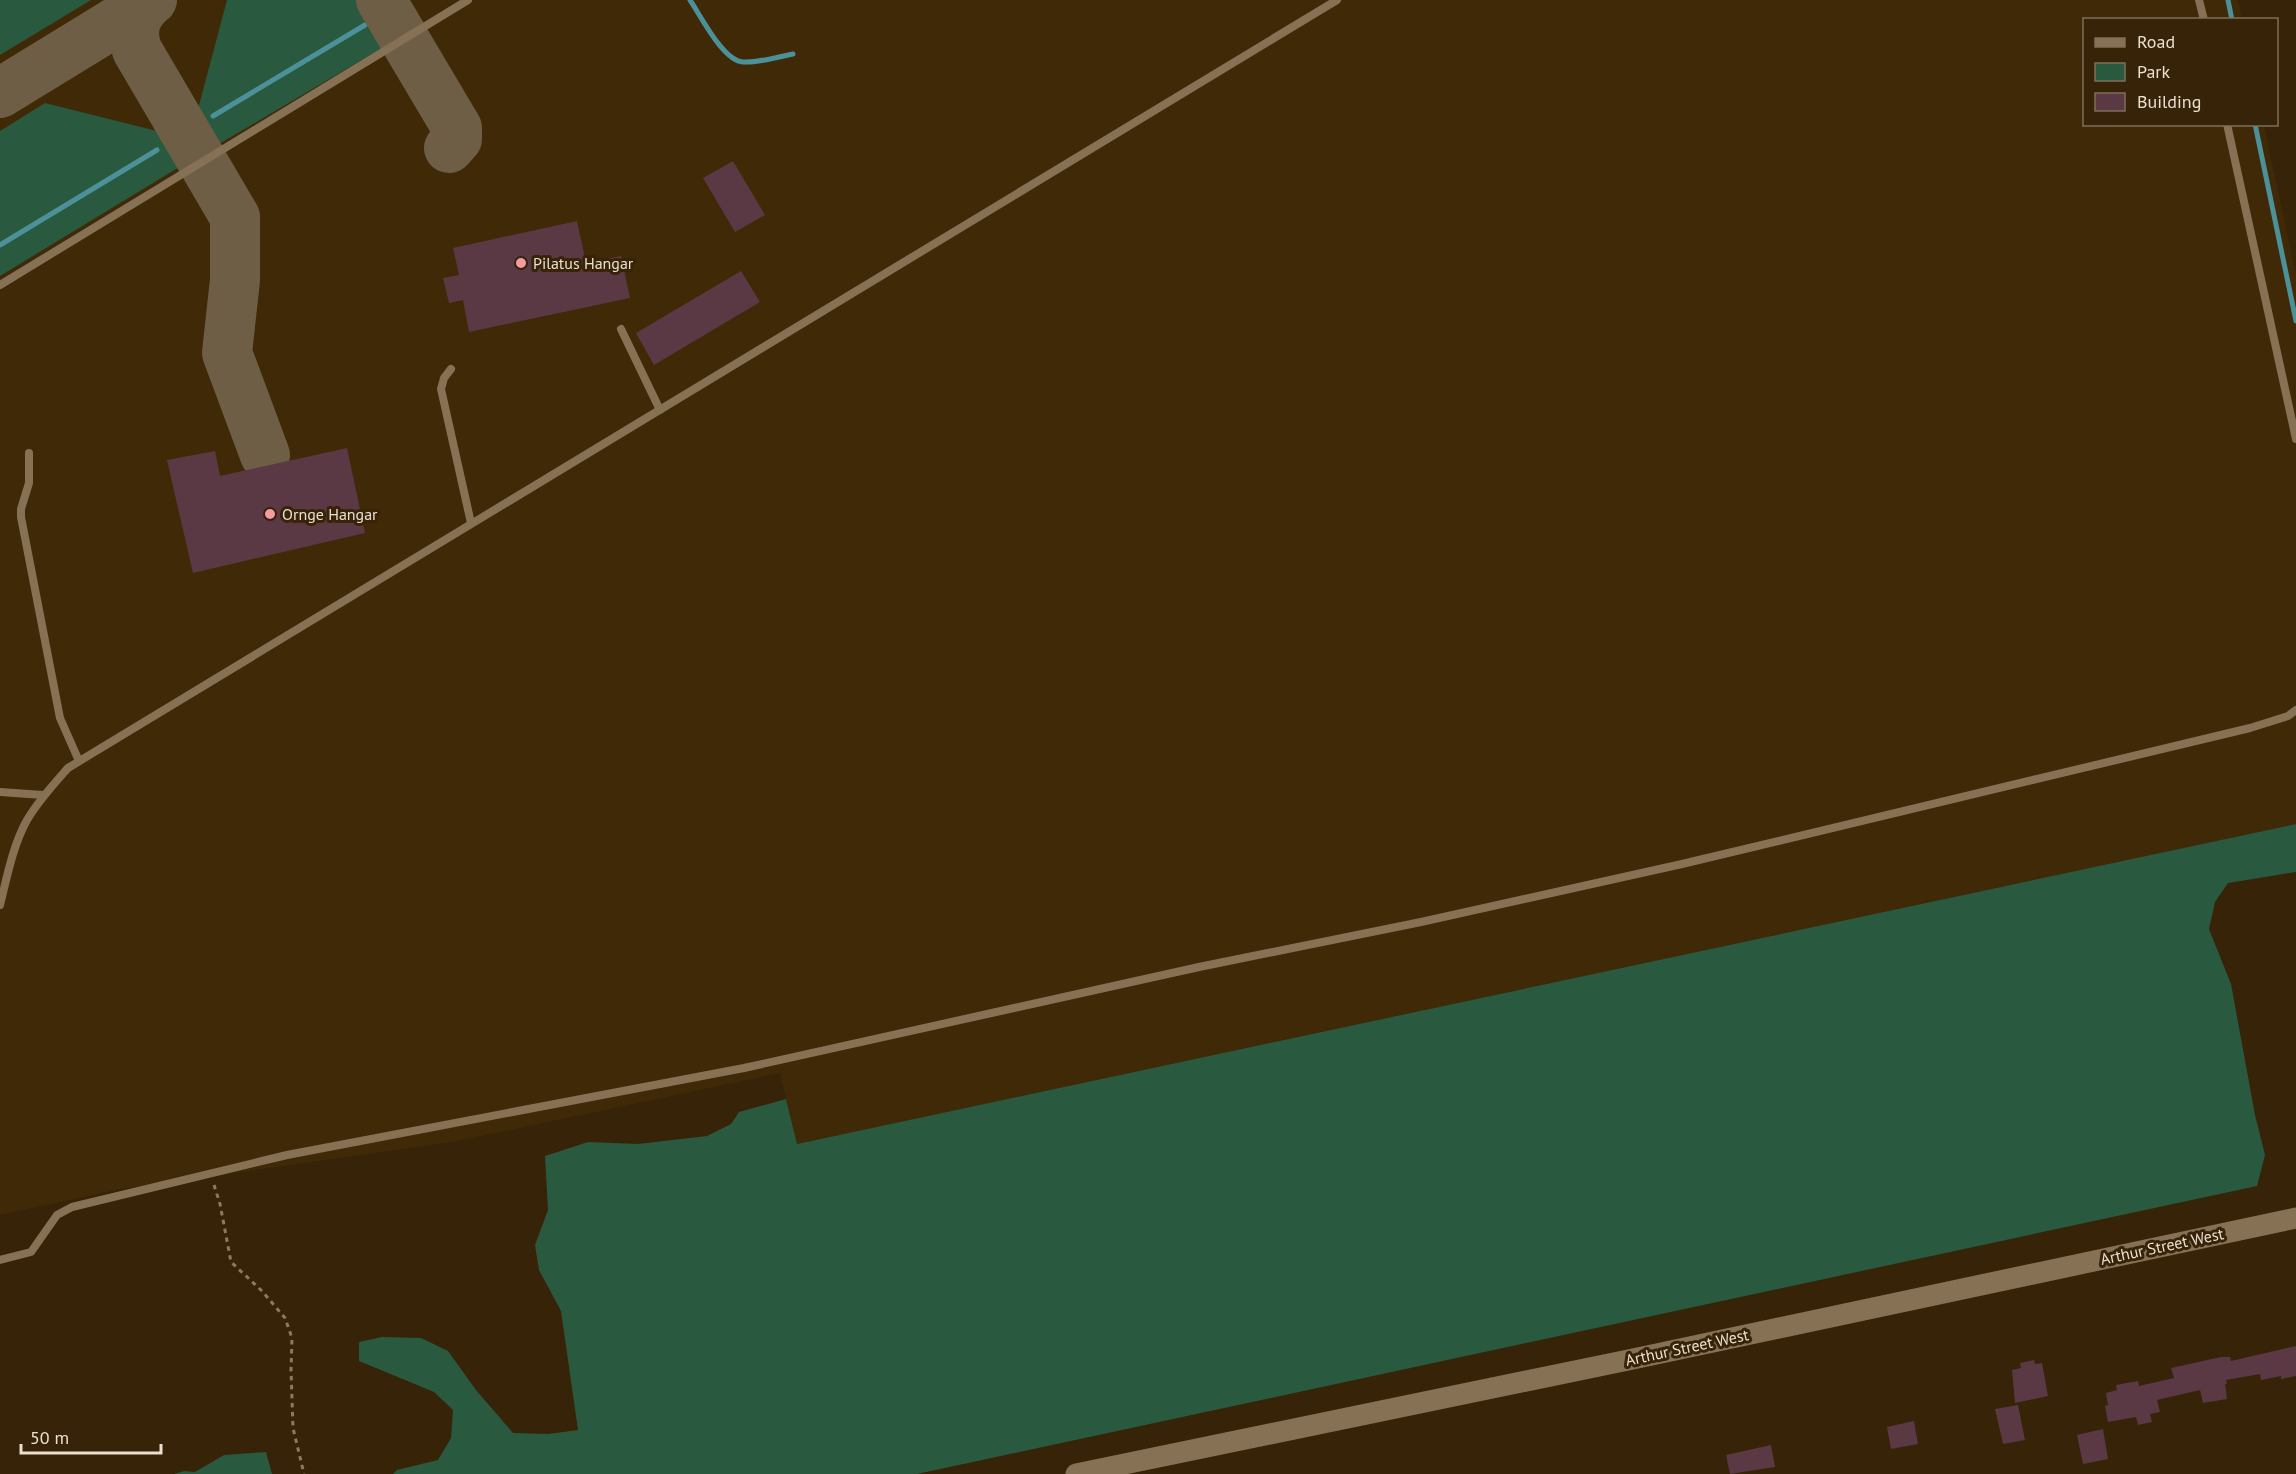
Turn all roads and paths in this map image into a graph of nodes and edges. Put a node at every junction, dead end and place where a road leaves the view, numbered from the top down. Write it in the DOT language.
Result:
graph roads {
  1 [pos="468,0"];
  2 [pos="1337,0"];
  3 [pos="2199,0"];
  4 [pos="2204,18"];
  5 [pos="2227,126"];
  6 [pos="0,285"];
  7 [pos="621,329"];
  8 [pos="451,369"];
  9 [pos="660,410"];
  10 [pos="2296,439"];
  11 [pos="29,453"];
  12 [pos="471,523"];
  13 [pos="2296,710"];
  14 [pos="80,761"];
  15 [pos="0,792"];
  16 [pos="43,795"];
  17 [pos="0,905"];
  18 [pos="211,1173"];
  19 [pos="2296,1218"];
  20 [pos="0,1260"];
  21 [pos="304,1474"];
  22 [pos="1076,1474"];
  1 -- 6 [label="lane"];
  2 -- 9 [label="lane"];
  3 -- 4 [label="lane"];
  5 -- 10 [label="lane"];
  7 -- 9 [label="lane"];
  8 -- 12 [label="lane"];
  9 -- 12 [label="lane"];
  11 -- 14 [label="lane"];
  12 -- 14 [label="lane"];
  13 -- 18 [label="lane"];
  14 -- 16 [label="lane"];
  15 -- 16 [label="lane"];
  16 -- 17 [label="lane"];
  18 -- 20 [label="lane"];
  18 -- 21 [label="path"];
  19 -- 22 [label="main road, Arthur Street West"];
}
